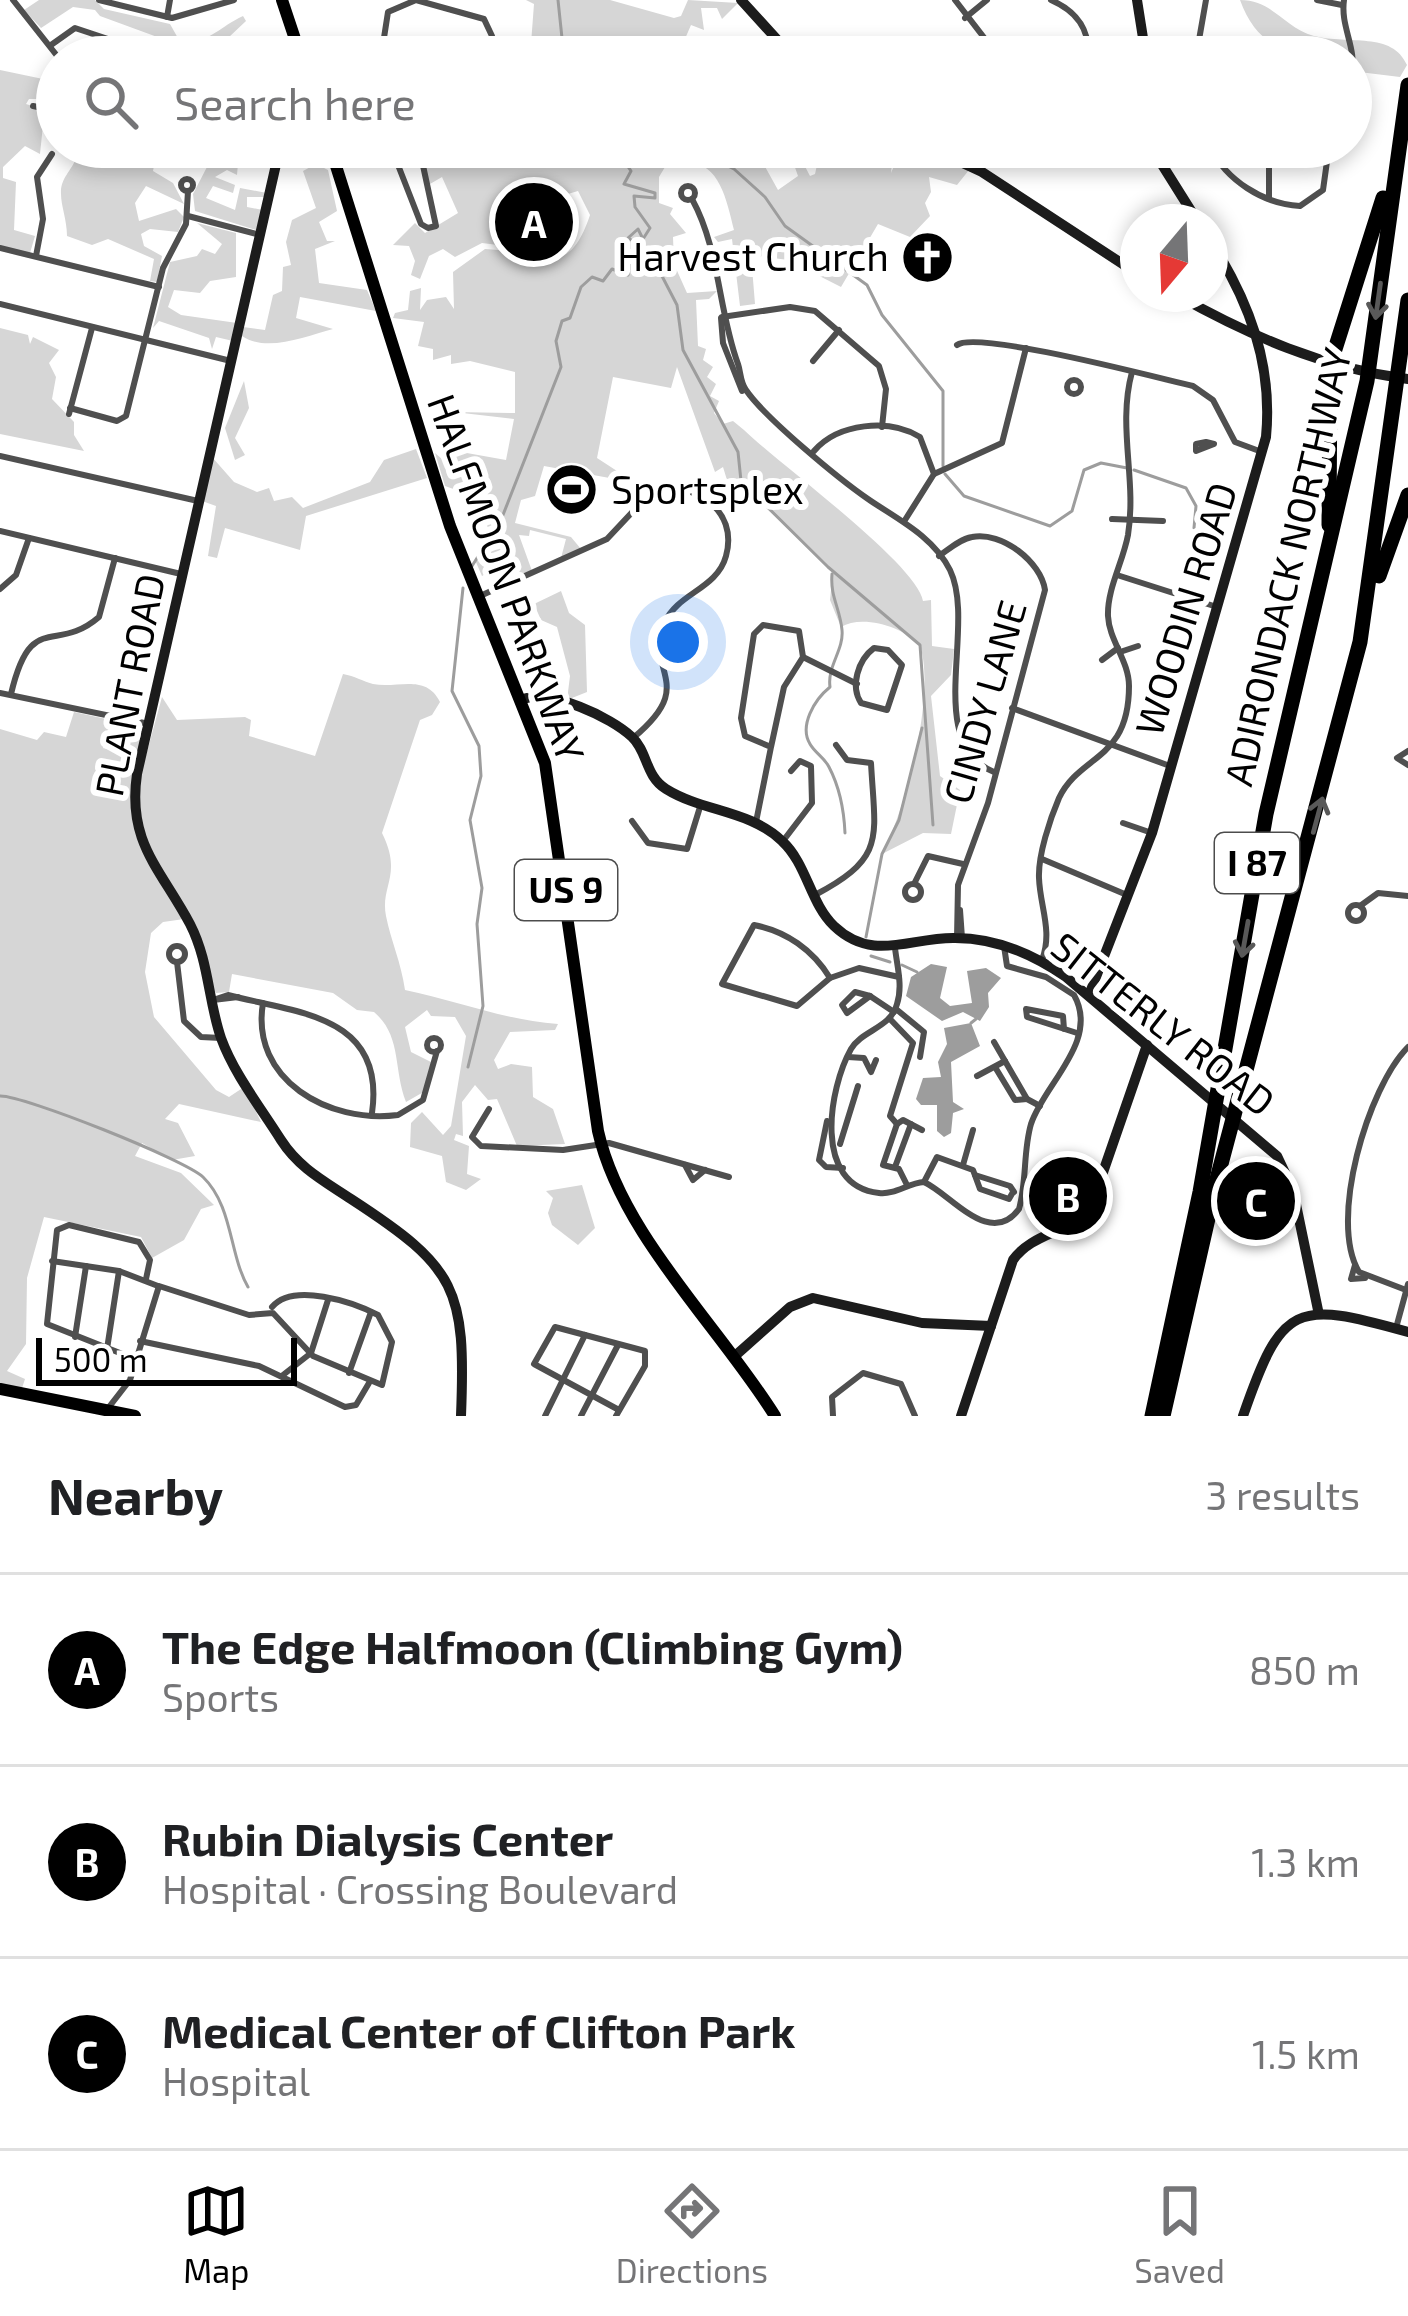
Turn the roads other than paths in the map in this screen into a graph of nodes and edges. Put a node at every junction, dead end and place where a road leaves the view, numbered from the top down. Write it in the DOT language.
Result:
graph roads {
  1 [pos="13,0"];
  2 [pos="99,0"];
  3 [pos="170,0"];
  4 [pos="234,0"];
  5 [pos="282,0"];
  6 [pos="741,0"];
  7 [pos="955,0"];
  8 [pos="987,0"];
  9 [pos="1051,0"];
  10 [pos="1137,0"];
  11 [pos="1206,0"];
  12 [pos="1317,0"];
  13 [pos="1343,3"];
  14 [pos="167,17"];
  15 [pos="964,18"];
  16 [pos="43,36"];
  17 [pos="64,36"];
  18 [pos="99,36"];
  19 [pos="294,36"];
  20 [pos="384,36"];
  21 [pos="492,36"];
  22 [pos="774,36"];
  23 [pos="980,36"];
  24 [pos="1083,36"];
  25 [pos="1143,36"];
  26 [pos="1200,36"];
  27 [pos="1351,36"];
  28 [pos="1406,93"];
  29 [pos="33,106"];
  30 [pos="36,107"];
  31 [pos="43,168"];
  32 [pos="275,168"];
  33 [pos="337,168"];
  34 [pos="400,168"];
  35 [pos="421,168"];
  36 [pos="973,168"];
  37 [pos="1164,168"];
  38 [pos="1224,168"];
  39 [pos="1269,168"];
  40 [pos="1328,168"];
  41 [pos="422,177"];
  42 [pos="406,180"];
  43 [pos="188,191"];
  44 [pos="692,199"];
  45 [pos="1269,200"];
  46 [pos="1187,204"];
  47 [pos="188,216"];
  48 [pos="260,235"];
  49 [pos="0,248"];
  50 [pos="36,256"];
  51 [pos="1120,262"];
  52 [pos="1228,275"];
  53 [pos="159,287"];
  54 [pos="1408,300"];
  55 [pos="0,304"];
  56 [pos="1209,312"];
  57 [pos="722,315"];
  58 [pos="1251,319"];
  59 [pos="92,328"];
  60 [pos="1239,328"];
  61 [pos="839,330"];
  62 [pos="1258,337"];
  63 [pos="146,340"];
  64 [pos="957,345"];
  65 [pos="1277,346"];
  66 [pos="1026,348"];
  67 [pos="1262,356"];
  68 [pos="231,361"];
  69 [pos="813,361"];
  70 [pos="1080,361"];
  71 [pos="1330,364"];
  72 [pos="1132,372"];
  73 [pos="1077,376"];
  74 [pos="1408,380"];
  75 [pos="882,427"];
  76 [pos="1232,439"];
  77 [pos="1214,444"];
  78 [pos="1263,452"];
  79 [pos="814,454"];
  80 [pos="0,456"];
  81 [pos="934,474"];
  82 [pos="1408,495"];
  83 [pos="198,501"];
  84 [pos="1112,519"];
  85 [pos="1130,519"];
  86 [pos="905,520"];
  87 [pos="1163,520"];
  88 [pos="0,531"];
  89 [pos="29,538"];
  90 [pos="939,556"];
  91 [pos="115,558"];
  92 [pos="1328,559"];
  93 [pos="181,574"];
  94 [pos="1117,575"];
  95 [pos="0,590"];
  96 [pos="477,598"];
  97 [pos="1217,607"];
  98 [pos="1360,642"];
  99 [pos="1138,646"];
  100 [pos="1120,652"];
  101 [pos="803,657"];
  102 [pos="856,684"];
  103 [pos="0,692"];
  104 [pos="10,694"];
  105 [pos="523,699"];
  106 [pos="1012,708"];
  107 [pos="149,724"];
  108 [pos="633,738"];
  109 [pos="836,745"];
  110 [pos="1114,745"];
  111 [pos="771,747"];
  112 [pos="1407,748"];
  113 [pos="1408,765"];
  114 [pos="1170,766"];
  115 [pos="790,772"];
  116 [pos="994,772"];
  117 [pos="701,803"];
  118 [pos="632,821"];
  119 [pos="756,822"];
  120 [pos="1123,823"];
  121 [pos="1152,833"];
  122 [pos="783,837"];
  123 [pos="1042,859"];
  124 [pos="963,863"];
  125 [pos="914,884"];
  126 [pos="815,895"];
  127 [pos="1127,895"];
  128 [pos="1408,896"];
  129 [pos="1360,906"];
  130 [pos="959,938"];
  131 [pos="1004,946"];
  132 [pos="895,948"];
  133 [pos="1042,960"];
  134 [pos="177,962"];
  135 [pos="899,977"];
  136 [pos="830,978"];
  137 [pos="1089,995"];
  138 [pos="870,996"];
  139 [pos="213,1000"];
  140 [pos="263,1003"];
  141 [pos="893,1013"];
  142 [pos="1064,1029"];
  143 [pos="1077,1032"];
  144 [pos="221,1038"];
  145 [pos="994,1042"];
  146 [pos="1147,1045"];
  147 [pos="1408,1047"];
  148 [pos="437,1051"];
  149 [pos="848,1057"];
  150 [pos="920,1057"];
  151 [pos="876,1060"];
  152 [pos="1005,1061"];
  153 [pos="995,1067"];
  154 [pos="977,1076"];
  155 [pos="838,1087"];
  156 [pos="1027,1099"];
  157 [pos="1040,1106"];
  158 [pos="489,1109"];
  159 [pos="372,1114"];
  160 [pos="830,1117"];
  161 [pos="897,1124"];
  162 [pos="911,1124"];
  163 [pos="922,1130"];
  164 [pos="973,1130"];
  165 [pos="840,1144"];
  166 [pos="601,1145"];
  167 [pos="963,1165"];
  168 [pos="895,1167"];
  169 [pos="843,1168"];
  170 [pos="729,1177"];
  171 [pos="924,1182"];
  172 [pos="907,1185"];
  173 [pos="1023,1195"];
  174 [pos="52,1261"];
  175 [pos="86,1265"];
  176 [pos="119,1271"];
  177 [pos="146,1279"];
  178 [pos="159,1286"];
  179 [pos="1407,1287"];
  180 [pos="328,1300"];
  181 [pos="272,1306"];
  182 [pos="1318,1310"];
  183 [pos="371,1312"];
  184 [pos="991,1326"];
  185 [pos="1402,1330"];
  186 [pos="585,1335"];
  187 [pos="75,1337"];
  188 [pos="140,1340"];
  189 [pos="619,1344"];
  190 [pos="107,1348"];
  191 [pos="311,1354"];
  192 [pos="736,1355"];
  193 [pos="135,1360"];
  194 [pos="350,1372"];
  195 [pos="283,1375"];
  196 [pos="562,1382"];
  197 [pos="369,1383"];
  198 [pos="0,1389"];
  199 [pos="591,1396"];
  200 [pos="335,1405"];
  201 [pos="107,1413"];
  202 [pos="618,1413"];
  203 [pos="135,1416"];
  204 [pos="331,1416"];
  205 [pos="461,1416"];
  206 [pos="545,1416"];
  207 [pos="581,1416"];
  208 [pos="775,1416"];
  209 [pos="833,1416"];
  210 [pos="915,1416"];
  211 [pos="962,1416"];
  212 [pos="1152,1416"];
  213 [pos="1163,1416"];
  214 [pos="1243,1416"];
  1 -- 16 [label="street"];
  2 -- 14 [label="street"];
  3 -- 14 [label="street"];
  4 -- 14 [label="street"];
  5 -- 19 [label="main road"];
  6 -- 22 [label="street"];
  7 -- 15 [label="street"];
  8 -- 15 [label="street"];
  9 -- 24 [label="street"];
  10 -- 25 [label="street"];
  11 -- 26 [label="street"];
  12 -- 13 [label="street"];
  13 -- 27 [label="street"];
  15 -- 23 [label="street"];
  17 -- 18 [label="street"];
  20 -- 21 [label="street"];
  28 -- 71 [label="highway"];
  28 -- 92 [label="highway, ADIRONDACK NORTHWAY / I 87, one-way"];
  29 -- 30 [label="street"];
  31 -- 50 [label="street"];
  32 -- 48 [label="street, PLANT ROAD"];
  33 -- 96 [label="main road, HALFMOON PARKWAY / US 9"];
  34 -- 42 [label="street"];
  35 -- 41 [label="street"];
  36 -- 51 [label="street"];
  37 -- 46 [label="street"];
  38 -- 45 [label="street"];
  39 -- 45 [label="street"];
  40 -- 45 [label="street"];
  41 -- 42 [label="street"];
  41 -- 42 [label="street"];
  43 -- 47 [label="street"];
  44 -- 57 [label="street"];
  47 -- 48 [label="street"];
  47 -- 53 [label="street"];
  48 -- 68 [label="street, PLANT ROAD"];
  49 -- 50 [label="street"];
  50 -- 53 [label="street"];
  52 -- 58 [label="street, WOODIN ROAD"];
  53 -- 63 [label="street"];
  54 -- 98 [label="highway, ADIRONDACK NORTHWAY / I 87"];
  55 -- 59 [label="street"];
  56 -- 60 [label="street"];
  57 -- 61 [label="street"];
  57 -- 79 [label="street"];
  58 -- 60 [label="street"];
  58 -- 62 [label="street, WOODIN ROAD"];
  59 -- 63 [label="street"];
  59 -- 63 [label="street"];
  60 -- 62 [label="street"];
  61 -- 69 [label="street"];
  61 -- 75 [label="street"];
  62 -- 65 [label="street"];
  62 -- 67 [label="street, WOODIN ROAD"];
  63 -- 68 [label="street"];
  64 -- 66 [label="street"];
  65 -- 67 [label="street"];
  65 -- 71 [label="street"];
  66 -- 70 [label="street"];
  66 -- 81 [label="street"];
  67 -- 78 [label="street, WOODIN ROAD"];
  68 -- 83 [label="street, PLANT ROAD"];
  70 -- 72 [label="street"];
  70 -- 73 [label="street"];
  71 -- 74 [label="street"];
  71 -- 92 [label="highway"];
  72 -- 76 [label="street"];
  72 -- 85 [label="street"];
  75 -- 79 [label="street"];
  75 -- 81 [label="street"];
  76 -- 77 [label="street"];
  76 -- 78 [label="street"];
  78 -- 97 [label="street, WOODIN ROAD"];
  79 -- 86 [label="street"];
  80 -- 83 [label="street"];
  81 -- 86 [label="street"];
  82 -- 98 [label="highway"];
  83 -- 93 [label="street, PLANT ROAD"];
  84 -- 85 [label="street"];
  85 -- 87 [label="street"];
  85 -- 94 [label="street"];
  86 -- 90 [label="street"];
  88 -- 89 [label="street"];
  89 -- 91 [label="street"];
  89 -- 95 [label="street"];
  90 -- 106 [label="street, CINDY LANE"];
  90 -- 116 [label="street"];
  91 -- 93 [label="street"];
  91 -- 104 [label="street"];
  92 -- 212 [label="highway, ADIRONDACK NORTHWAY / I 87, one-way"];
  93 -- 107 [label="street, PLANT ROAD"];
  94 -- 97 [label="street"];
  94 -- 100 [label="street"];
  96 -- 105 [label="main road, HALFMOON PARKWAY / US 9"];
  96 -- 108 [label="street"];
  97 -- 114 [label="street, WOODIN ROAD"];
  213 -- 98 [label="highway, ADIRONDACK NORTHWAY / I 87, one-way"];
  99 -- 100 [label="street"];
  100 -- 110 [label="street"];
  101 -- 102 [label="street"];
  101 -- 111 [label="street"];
  101 -- 111 [label="street"];
  102 -- 102 [label="street"];
  103 -- 104 [label="street"];
  104 -- 107 [label="street"];
  105 -- 108 [label="street, SITTERLY ROAD"];
  105 -- 166 [label="main road, HALFMOON PARKWAY / US 9"];
  106 -- 110 [label="street"];
  106 -- 116 [label="street, CINDY LANE"];
  107 -- 139 [label="street, PLANT ROAD"];
  108 -- 117 [label="street, SITTERLY ROAD"];
  109 -- 126 [label="street"];
  110 -- 114 [label="street"];
  110 -- 123 [label="street"];
  111 -- 119 [label="street"];
  112 -- 113 [label="street"];
  114 -- 121 [label="street, WOODIN ROAD"];
  115 -- 122 [label="street"];
  116 -- 124 [label="street, CINDY LANE"];
  117 -- 118 [label="street"];
  117 -- 119 [label="street, SITTERLY ROAD"];
  119 -- 122 [label="street, SITTERLY ROAD"];
  120 -- 121 [label="street"];
  121 -- 127 [label="street, WOODIN ROAD"];
  122 -- 126 [label="street, SITTERLY ROAD"];
  123 -- 127 [label="street"];
  123 -- 133 [label="street"];
  124 -- 125 [label="street"];
  124 -- 130 [label="street, CINDY LANE"];
  126 -- 132 [label="street, SITTERLY ROAD"];
  127 -- 137 [label="street, WOODIN ROAD"];
  128 -- 129 [label="street"];
  130 -- 131 [label="street, SITTERLY ROAD"];
  130 -- 132 [label="street, SITTERLY ROAD"];
  131 -- 133 [label="street, SITTERLY ROAD"];
  131 -- 143 [label="street"];
  132 -- 135 [label="street"];
  133 -- 137 [label="street, SITTERLY ROAD"];
  134 -- 144 [label="street"];
  135 -- 136 [label="street"];
  135 -- 141 [label="street"];
  136 -- 136 [label="street"];
  137 -- 146 [label="street, SITTERLY ROAD"];
  138 -- 141 [label="street"];
  139 -- 140 [label="street"];
  139 -- 144 [label="street, PLANT ROAD"];
  140 -- 159 [label="street"];
  140 -- 159 [label="street"];
  141 -- 149 [label="street"];
  141 -- 150 [label="street"];
  141 -- 161 [label="street"];
  142 -- 142 [label="street"];
  142 -- 143 [label="street"];
  143 -- 157 [label="street"];
  144 -- 205 [label="street, PLANT ROAD"];
  145 -- 152 [label="street"];
  146 -- 182 [label="street, SITTERLY ROAD"];
  146 -- 184 [label="street"];
  147 -- 179 [label="street"];
  148 -- 159 [label="street"];
  149 -- 151 [label="street"];
  149 -- 155 [label="street"];
  152 -- 153 [label="street"];
  152 -- 156 [label="street"];
  153 -- 154 [label="street"];
  153 -- 156 [label="street"];
  155 -- 160 [label="street"];
  155 -- 165 [label="street"];
  156 -- 157 [label="street"];
  157 -- 173 [label="street"];
  158 -- 166 [label="street"];
  160 -- 169 [label="street"];
  160 -- 169 [label="street"];
  161 -- 162 [label="street"];
  161 -- 168 [label="street"];
  162 -- 163 [label="street"];
  162 -- 168 [label="street"];
  164 -- 167 [label="street"];
  166 -- 170 [label="street"];
  166 -- 192 [label="main road, HALFMOON PARKWAY / US 9"];
  167 -- 171 [label="street"];
  167 -- 173 [label="street"];
  168 -- 172 [label="street"];
  169 -- 172 [label="street"];
  171 -- 172 [label="street"];
  171 -- 173 [label="street"];
  174 -- 175 [label="street"];
  174 -- 177 [label="street"];
  174 -- 187 [label="street"];
  175 -- 176 [label="street"];
  175 -- 187 [label="street"];
  176 -- 177 [label="street"];
  176 -- 190 [label="street"];
  177 -- 178 [label="street"];
  178 -- 188 [label="street"];
  178 -- 191 [label="street"];
  179 -- 185 [label="street"];
  180 -- 181 [label="street"];
  180 -- 183 [label="street"];
  180 -- 191 [label="street"];
  182 -- 185 [label="street"];
  182 -- 214 [label="street"];
  183 -- 194 [label="street"];
  183 -- 197 [label="street"];
  184 -- 192 [label="street"];
  184 -- 211 [label="street"];
  186 -- 189 [label="street"];
  186 -- 196 [label="street"];
  186 -- 196 [label="street"];
  187 -- 190 [label="street"];
  188 -- 193 [label="street"];
  188 -- 195 [label="street"];
  189 -- 199 [label="street"];
  189 -- 202 [label="street"];
  190 -- 193 [label="street"];
  191 -- 194 [label="street"];
  191 -- 195 [label="street"];
  192 -- 208 [label="main road, HALFMOON PARKWAY / US 9"];
  193 -- 201 [label="street"];
  194 -- 197 [label="street"];
  195 -- 200 [label="street"];
  196 -- 199 [label="street"];
  196 -- 206 [label="street"];
  197 -- 200 [label="street"];
  198 -- 201 [label="main road"];
  199 -- 202 [label="street"];
  199 -- 207 [label="street"];
  200 -- 204 [label="street"];
  201 -- 203 [label="main road"];
  209 -- 210 [label="street"];
}
